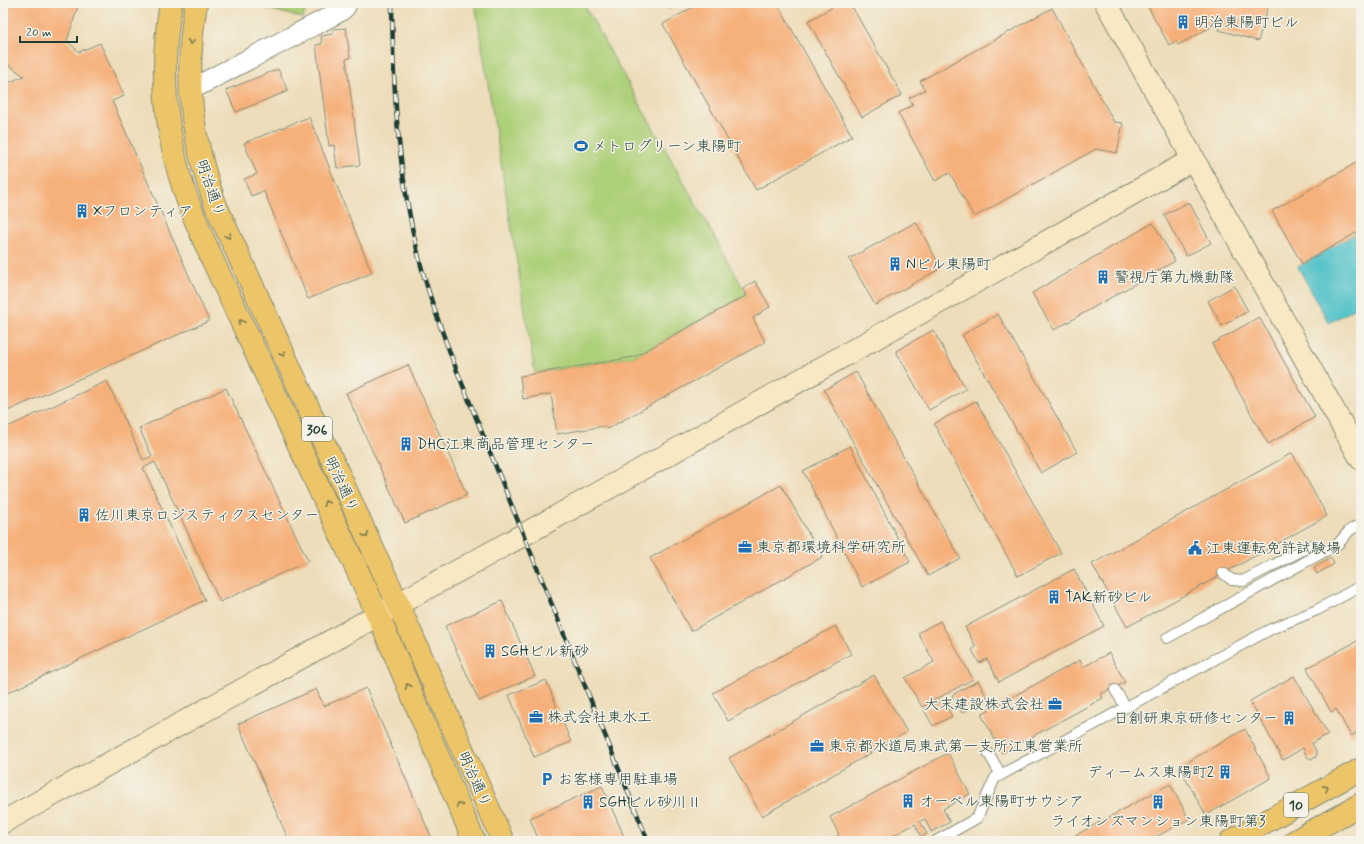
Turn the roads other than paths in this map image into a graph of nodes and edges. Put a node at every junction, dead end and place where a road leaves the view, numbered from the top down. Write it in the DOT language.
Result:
graph roads {
  1 [pos="171,3"];
  2 [pos="196,3"];
  3 [pos="347,3"];
  4 [pos="1106,3"];
  5 [pos="190,90"];
  6 [pos="1194,159"];
  7 [pos="1361,459"];
  8 [pos="1361,524"];
  9 [pos="1318,555"];
  10 [pos="1224,573"];
  11 [pos="1361,586"];
  12 [pos="398,604"];
  13 [pos="378,615"];
  14 [pos="1167,638"];
  15 [pos="1115,690"];
  16 [pos="1126,707"];
  17 [pos="989,754"];
  18 [pos="1361,769"];
  19 [pos="1001,775"];
  20 [pos="1361,804"];
  21 [pos="3,822"];
  22 [pos="474,841"];
  23 [pos="503,841"];
  24 [pos="936,841"];
  25 [pos="1231,841"];
  26 [pos="1295,841"];
  13 -- 1 [label="main road, 明治通り / 306, one-way"];
  2 -- 5 [label="main road, 明治通り / 306, one-way"];
  3 -- 5 [label="street"];
  4 -- 6 [label="street"];
  5 -- 12 [label="main road, 明治通り / 306, one-way"];
  6 -- 7 [label="street"];
  6 -- 12 [label="street"];
  8 -- 9 [label="lane"];
  9 -- 10 [label="lane"];
  9 -- 14 [label="lane"];
  11 -- 16 [label="lane"];
  12 -- 13 [label="street"];
  12 -- 23 [label="main road, 明治通り / 306"];
  13 -- 21 [label="street"];
  22 -- 13 [label="main road, 明治通り / 306, one-way"];
  15 -- 16 [label="lane"];
  16 -- 19 [label="lane"];
  17 -- 19 [label="lane"];
  25 -- 18 [label="main road, 10, one-way"];
  19 -- 24 [label="lane"];
  20 -- 26 [label="main road, 10"];
}
